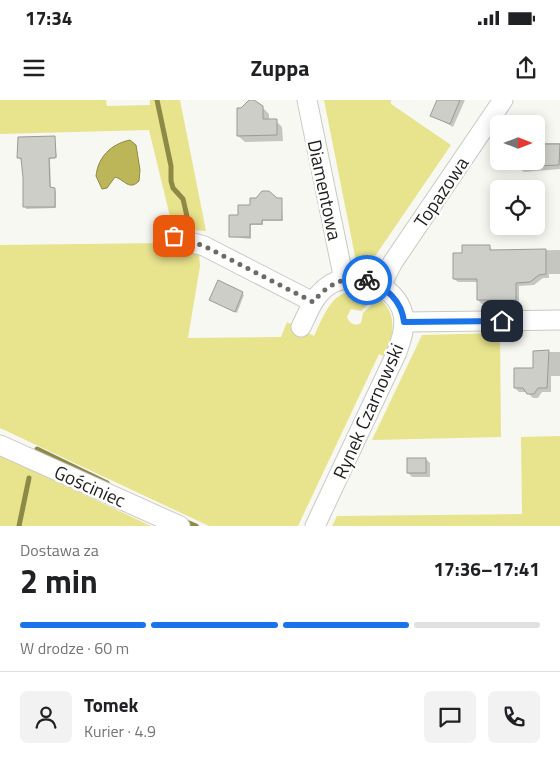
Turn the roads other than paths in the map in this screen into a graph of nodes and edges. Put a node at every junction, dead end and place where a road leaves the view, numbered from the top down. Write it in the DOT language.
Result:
graph roads {
  1 [pos="307,100"];
  2 [pos="503,100"];
  3 [pos="166,235"];
  4 [pos="344,280"];
  5 [pos="381,285"];
  6 [pos="313,302"];
  7 [pos="560,320"];
  8 [pos="404,322"];
  9 [pos="301,327"];
  10 [pos="0,445"];
  11 [pos="180,526"];
  12 [pos="315,526"];
  1 -- 4 [label="street, Diamentowa"];
  2 -- 5 [label="street, Topazowa"];
  3 -- 6 [label="street"];
  4 -- 5 [label="street"];
  4 -- 6 [label="street"];
  5 -- 8 [label="street, Rynek Czarnowski"];
  6 -- 9 [label="street"];
  7 -- 8 [label="street"];
  8 -- 12 [label="street, Rynek Czarnowski"];
  10 -- 11 [label="street, Gościniec"];
}
